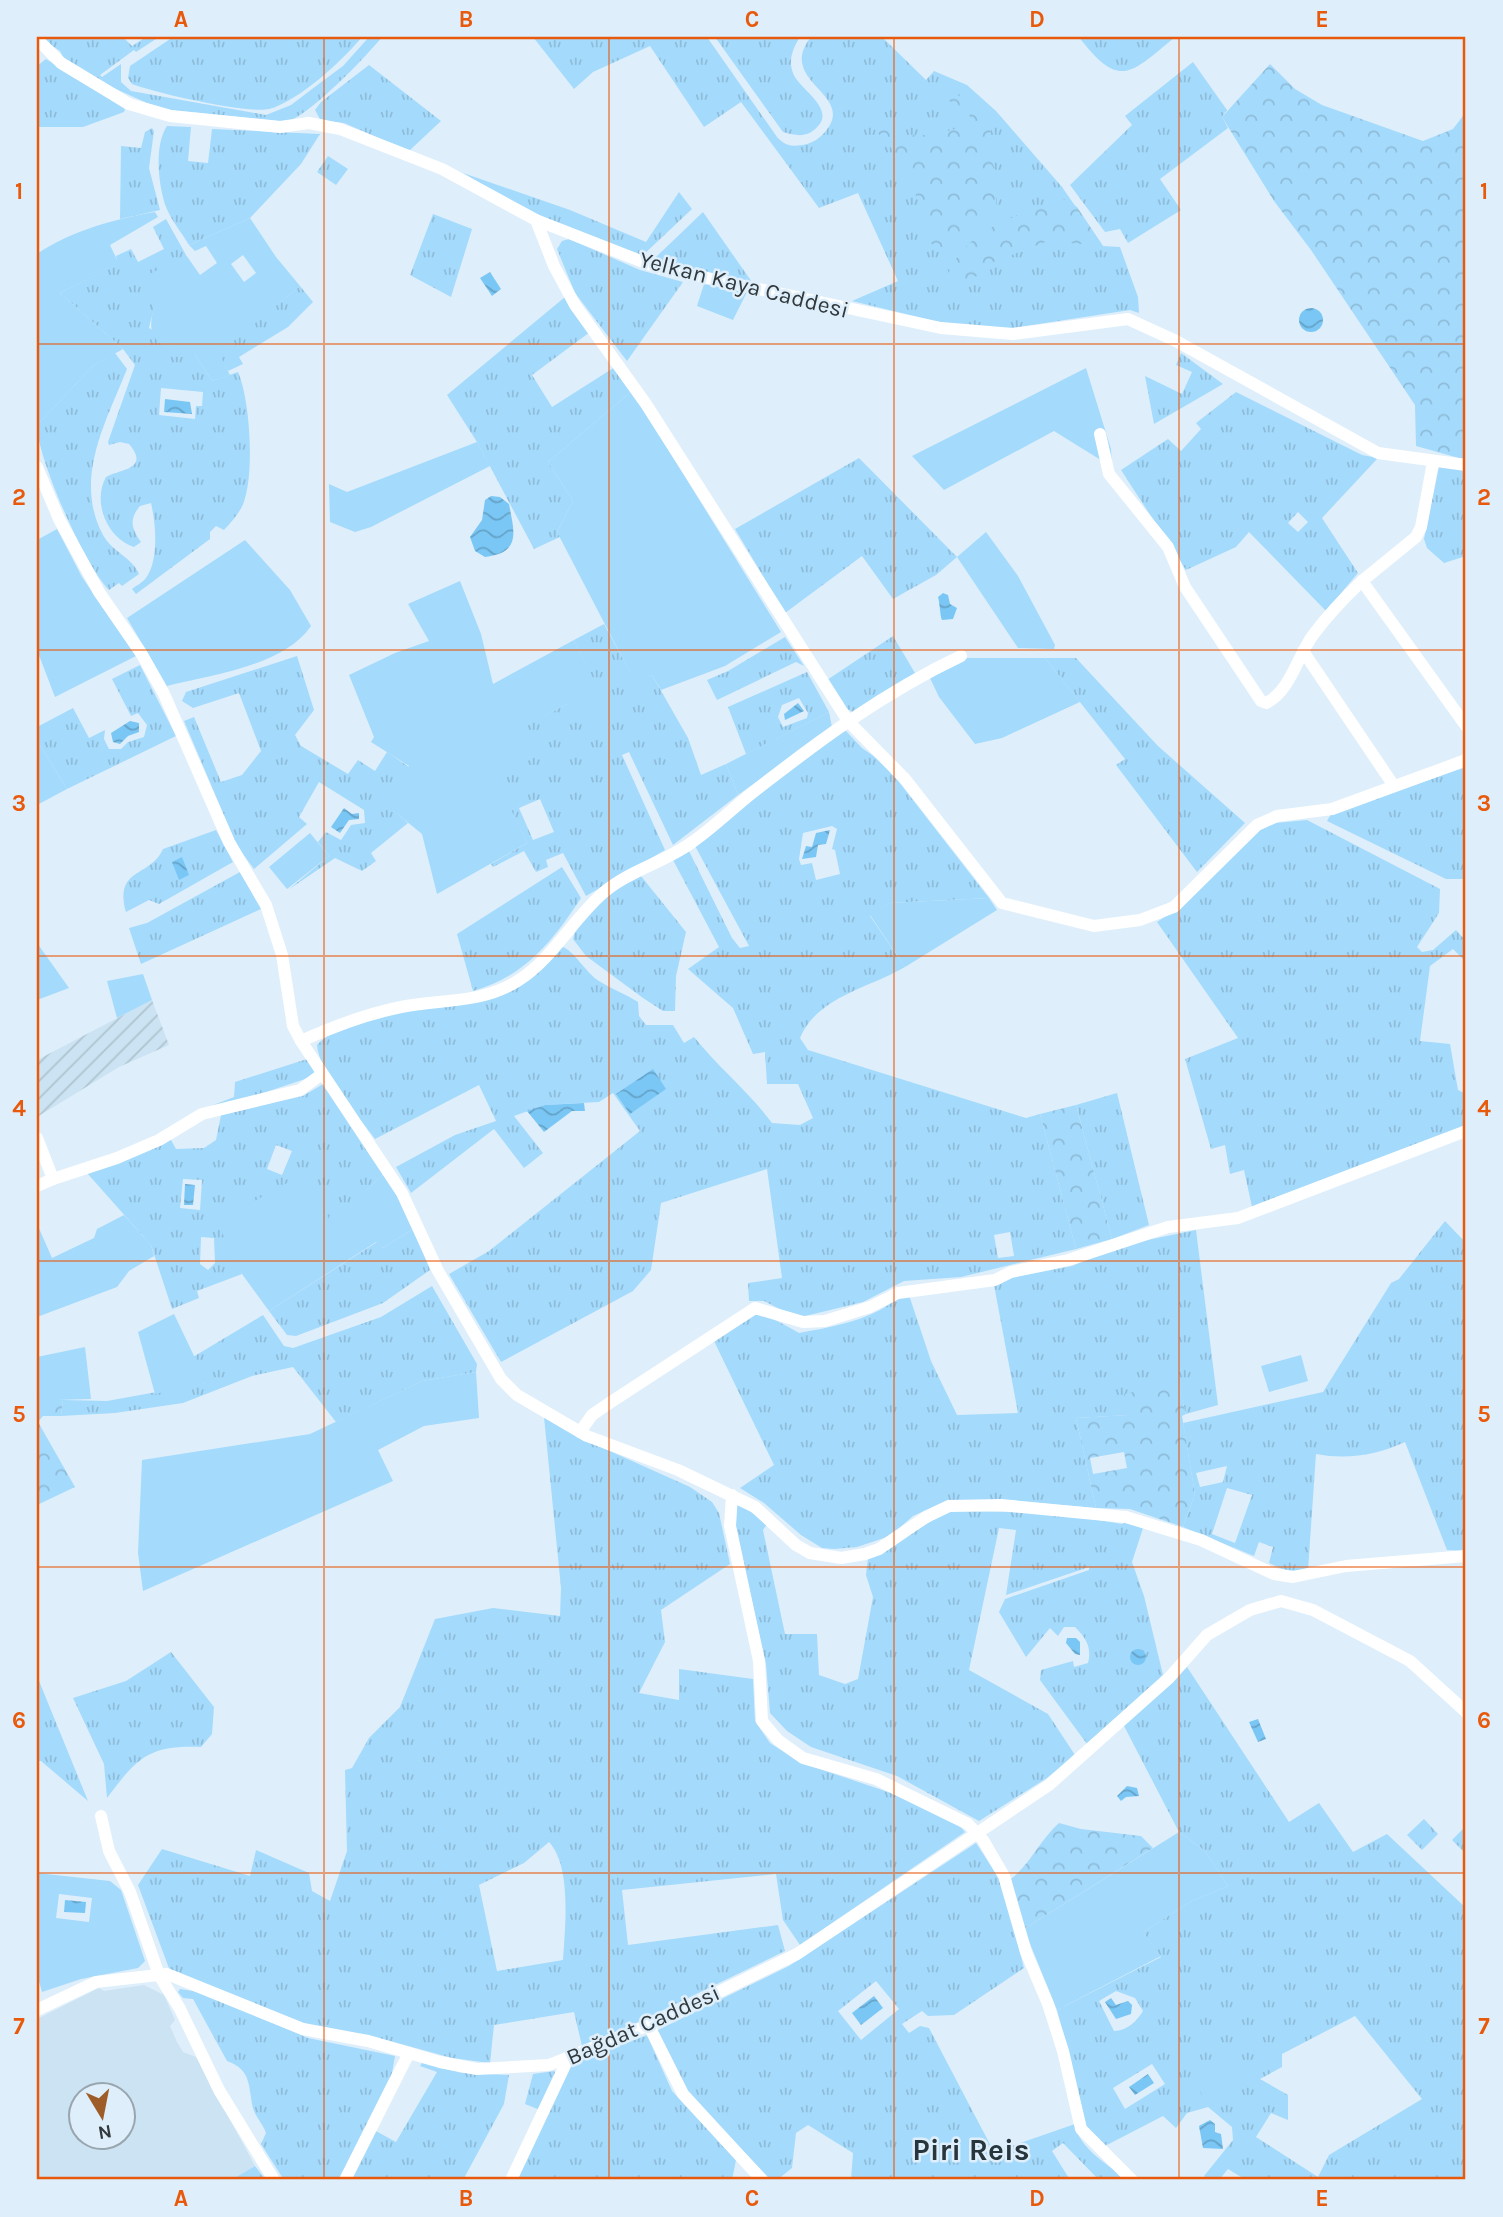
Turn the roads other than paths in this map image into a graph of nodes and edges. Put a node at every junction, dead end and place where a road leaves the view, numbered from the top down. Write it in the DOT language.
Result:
graph roads {
  1 [pos="37,40"];
  2 [pos="536,220"];
  3 [pos="1100,434"];
  4 [pos="1433,462"];
  5 [pos="1466,465"];
  6 [pos="37,467"];
  7 [pos="1362,582"];
  8 [pos="1303,651"];
  9 [pos="961,656"];
  10 [pos="848,721"];
  11 [pos="1466,726"];
  12 [pos="1466,760"];
  13 [pos="1394,786"];
  14 [pos="301,1041"];
  15 [pos="322,1074"];
  16 [pos="1466,1131"];
  17 [pos="37,1138"];
  18 [pos="53,1179"];
  19 [pos="37,1186"];
  20 [pos="580,1432"];
  21 [pos="732,1495"];
  22 [pos="1466,1556"];
  23 [pos="1293,1577"];
  24 [pos="1292,1601"];
  25 [pos="1466,1712"];
  26 [pos="101,1816"];
  27 [pos="976,1832"];
  28 [pos="159,1975"];
  29 [pos="37,2010"];
  30 [pos="649,2026"];
  31 [pos="409,2053"];
  32 [pos="568,2059"];
  33 [pos="274,2180"];
  34 [pos="345,2180"];
  35 [pos="511,2180"];
  36 [pos="762,2180"];
  37 [pos="1132,2180"];
  1 -- 2 [label="street, Yelkan Kaya Caddesi"];
  2 -- 4 [label="street, Yelkan Kaya Caddesi"];
  2 -- 10 [label="street"];
  3 -- 8 [label="street"];
  4 -- 5 [label="street, Yelkan Kaya Caddesi"];
  4 -- 7 [label="street"];
  6 -- 14 [label="street"];
  7 -- 8 [label="street"];
  7 -- 11 [label="street"];
  8 -- 13 [label="street"];
  9 -- 10 [label="street"];
  10 -- 13 [label="street"];
  10 -- 14 [label="street"];
  12 -- 13 [label="street"];
  14 -- 15 [label="street"];
  15 -- 18 [label="street"];
  15 -- 20 [label="street"];
  16 -- 20 [label="street"];
  17 -- 18 [label="street"];
  18 -- 19 [label="street"];
  20 -- 21 [label="street"];
  21 -- 23 [label="street"];
  21 -- 27 [label="street"];
  22 -- 23 [label="street"];
  23 -- 24 [label="street"];
  24 -- 25 [label="street"];
  24 -- 27 [label="street, Bağdat Caddesi"];
  26 -- 28 [label="street"];
  27 -- 30 [label="street, Bağdat Caddesi"];
  27 -- 37 [label="street"];
  28 -- 29 [label="street, Bağdat Caddesi"];
  28 -- 31 [label="street, Bağdat Caddesi"];
  28 -- 33 [label="street"];
  30 -- 32 [label="street, Bağdat Caddesi"];
  30 -- 36 [label="street"];
  31 -- 32 [label="street, Bağdat Caddesi"];
  31 -- 34 [label="street"];
  32 -- 35 [label="street"];
}
